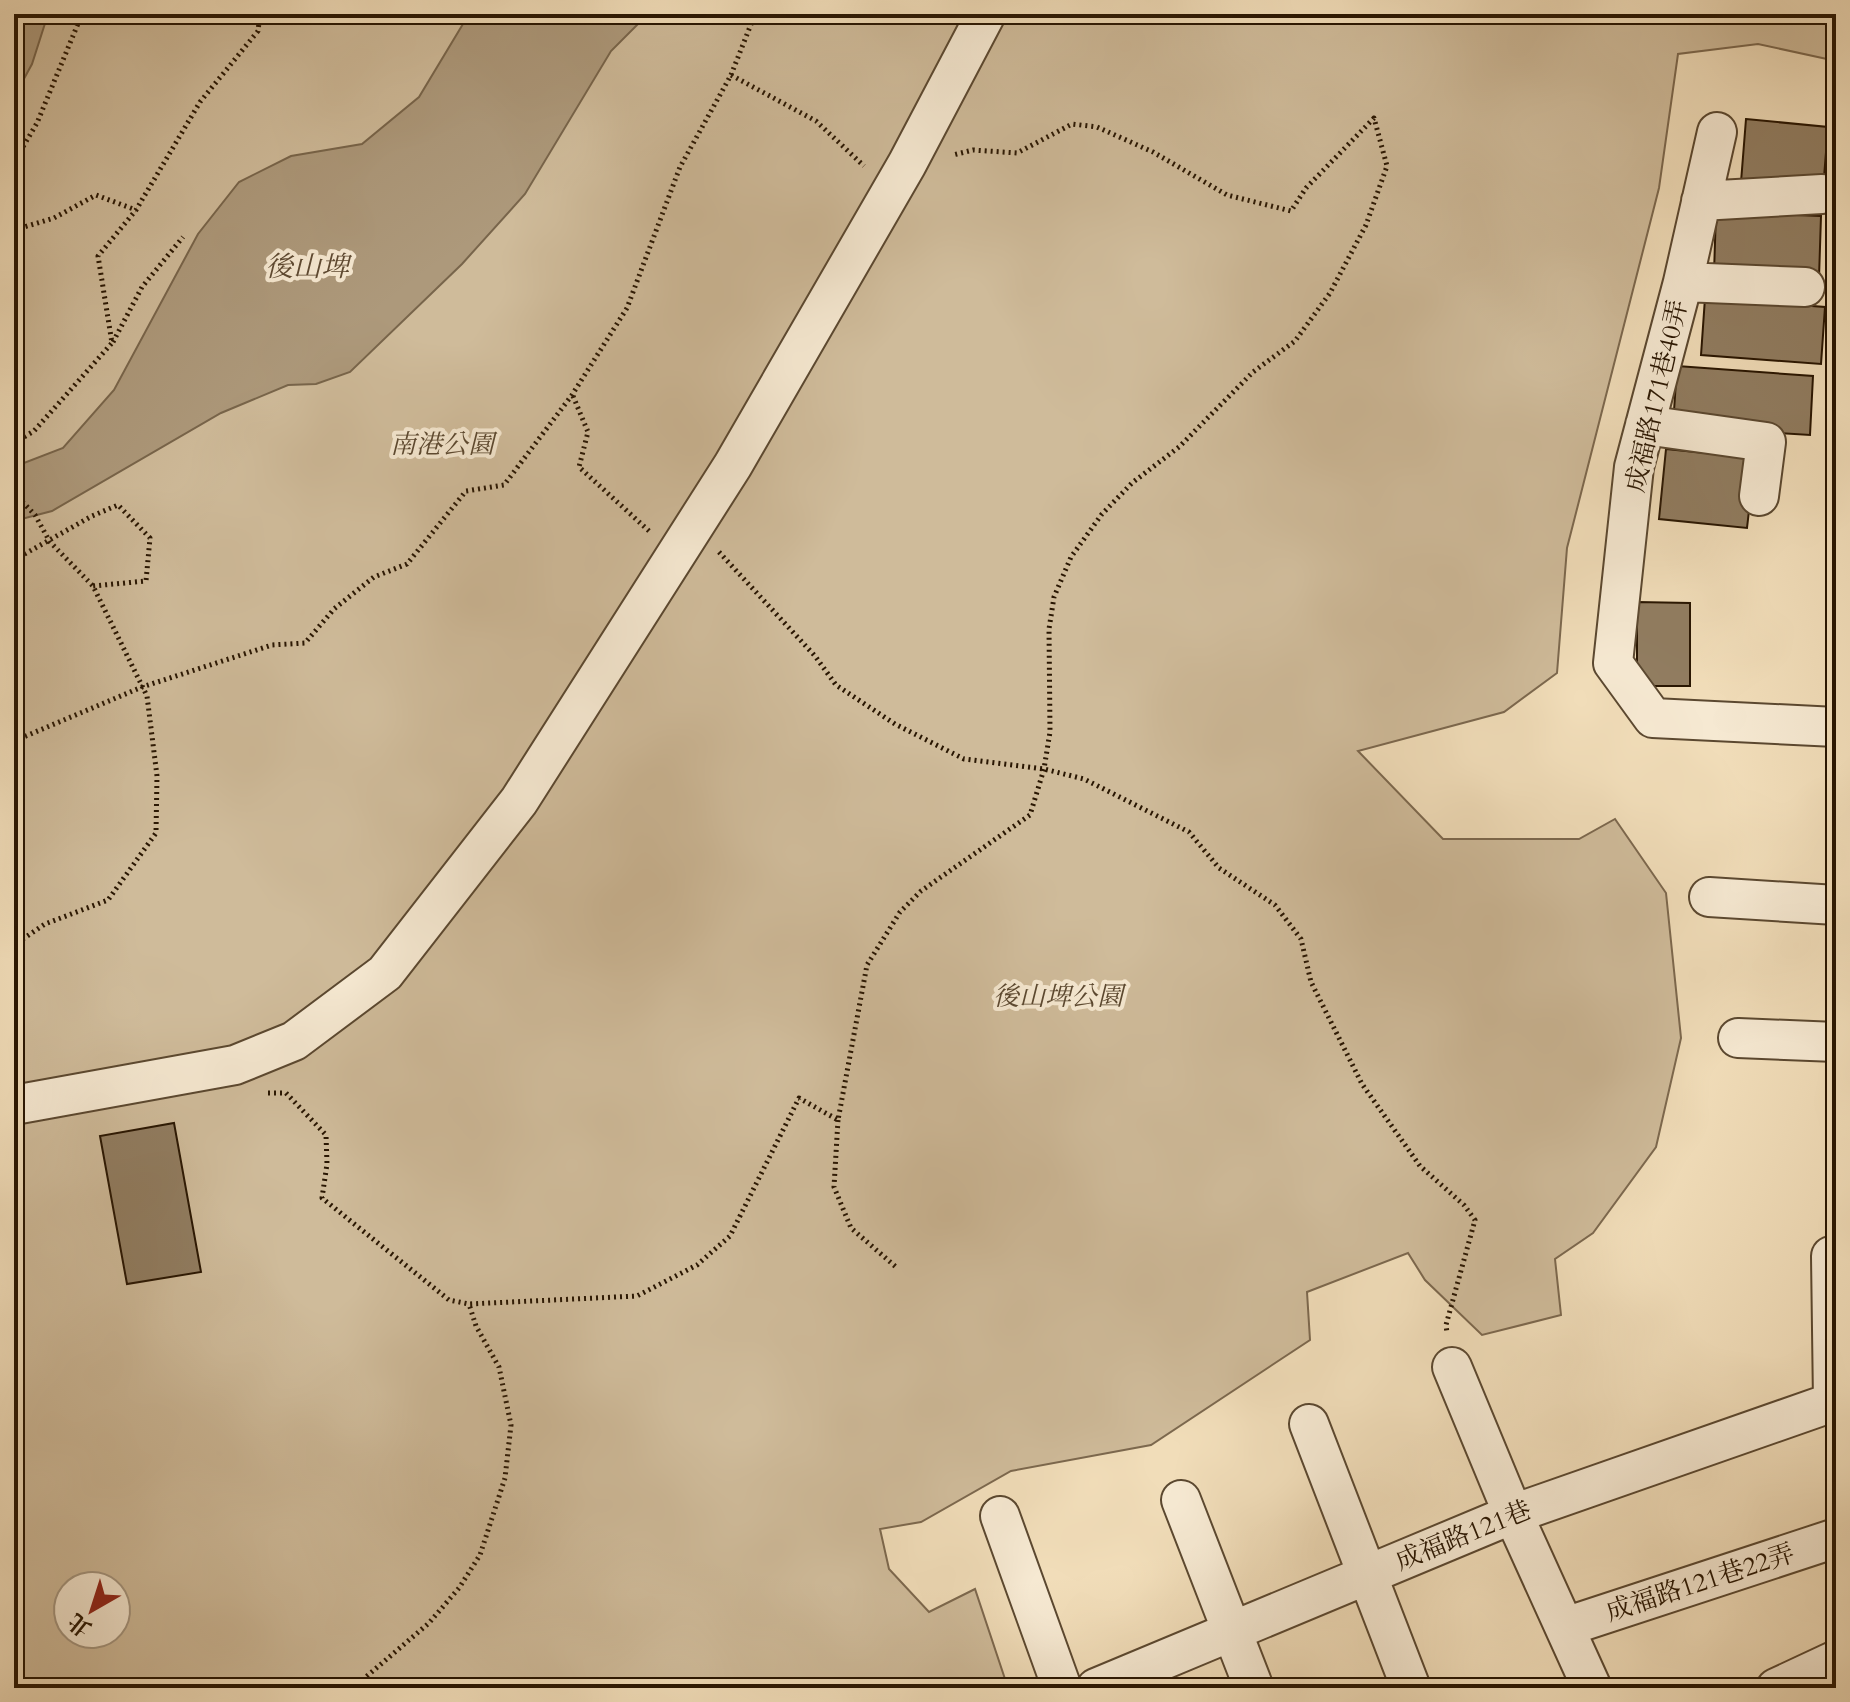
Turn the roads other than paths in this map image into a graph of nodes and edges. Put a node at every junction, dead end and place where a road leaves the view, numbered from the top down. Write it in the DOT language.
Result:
graph roads {
  1 [pos="986,14"];
  2 [pos="1717,132"];
  3 [pos="1822,194"];
  4 [pos="1701,201"];
  5 [pos="1683,282"];
  6 [pos="1805,287"];
  7 [pos="1645,425"];
  8 [pos="1759,496"];
  9 [pos="1836,727"];
  10 [pos="1709,897"];
  11 [pos="1836,905"];
  12 [pos="1738,1038"];
  13 [pos="1836,1042"];
  14 [pos="14,1105"];
  15 [pos="1831,1256"];
  16 [pos="1452,1367"];
  17 [pos="1834,1402"];
  18 [pos="1309,1424"];
  19 [pos="1181,1500"];
  20 [pos="1513,1514"];
  21 [pos="1000,1516"];
  22 [pos="1836,1538"];
  23 [pos="1366,1574"];
  24 [pos="1565,1627"];
  25 [pos="1230,1630"];
  26 [pos="1836,1660"];
  27 [pos="1062,1688"];
  28 [pos="1096,1688"];
  29 [pos="1254,1688"];
  30 [pos="1411,1688"];
  31 [pos="1592,1688"];
  32 [pos="1776,1688"];
  1 -- 14 [label="lane"];
  2 -- 4 [label="lane, 成福路171巷40弄"];
  3 -- 4 [label="lane"];
  4 -- 5 [label="lane, 成福路171巷40弄"];
  5 -- 6 [label="lane"];
  5 -- 7 [label="lane, 成福路171巷40弄"];
  7 -- 8 [label="lane"];
  7 -- 9 [label="lane, 成福路171巷40弄"];
  10 -- 11 [label="lane"];
  12 -- 13 [label="lane"];
  15 -- 17 [label="lane"];
  16 -- 20 [label="lane"];
  17 -- 20 [label="lane, 成福路121巷"];
  18 -- 23 [label="lane"];
  19 -- 25 [label="lane"];
  20 -- 23 [label="lane, 成福路121巷"];
  20 -- 24 [label="lane"];
  21 -- 27 [label="lane"];
  22 -- 24 [label="lane, 成福路121巷22弄"];
  23 -- 25 [label="lane, 成福路121巷"];
  23 -- 30 [label="lane"];
  24 -- 31 [label="lane"];
  25 -- 28 [label="lane, 成福路121巷"];
  25 -- 29 [label="lane"];
  26 -- 32 [label="lane"];
}
